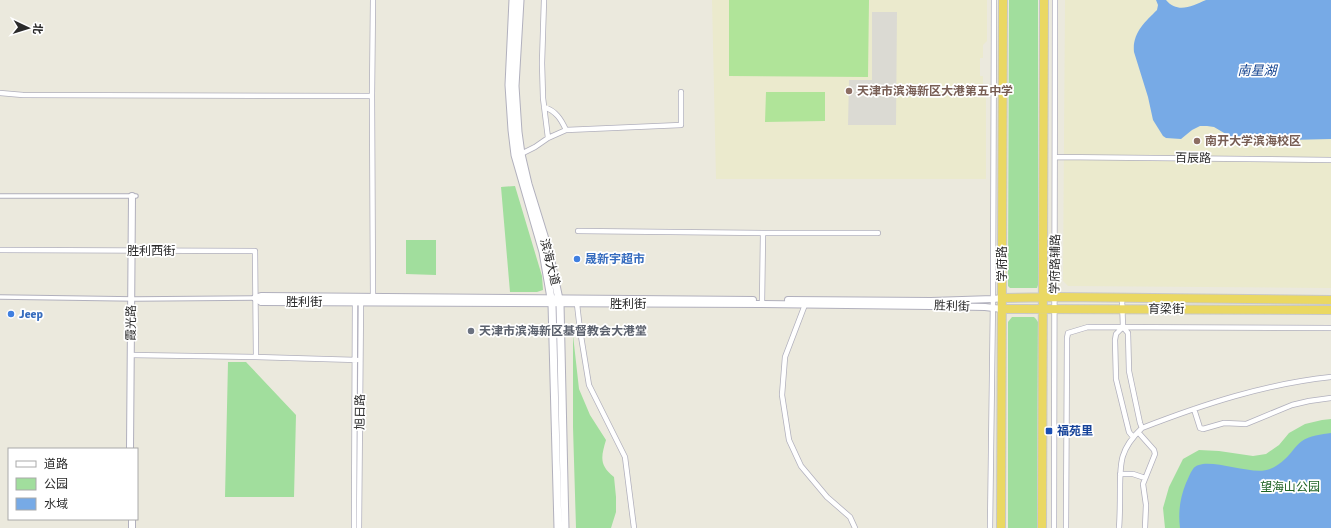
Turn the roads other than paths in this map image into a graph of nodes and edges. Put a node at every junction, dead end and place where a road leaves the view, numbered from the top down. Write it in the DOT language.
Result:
graph roads {
  1 [pos="373,0"];
  2 [pos="513,0"];
  3 [pos="520,0"];
  4 [pos="544,0"];
  5 [pos="994,0"];
  6 [pos="1003,0"];
  7 [pos="1044,0"];
  8 [pos="1055,0"];
  9 [pos="682,92"];
  10 [pos="0,93"];
  11 [pos="372,96"];
  12 [pos="544,107"];
  13 [pos="566,130"];
  14 [pos="548,138"];
  15 [pos="521,154"];
  16 [pos="1056,157"];
  17 [pos="1331,160"];
  18 [pos="0,196"];
  19 [pos="134,196"];
  20 [pos="578,231"];
  21 [pos="763,233"];
  22 [pos="878,233"];
  23 [pos="0,250"];
  24 [pos="133,250"];
  25 [pos="0,297"];
  26 [pos="1054,297"];
  27 [pos="255,298"];
  28 [pos="1002,298"];
  29 [pos="1043,298"];
  30 [pos="133,299"];
  31 [pos="1122,299"];
  32 [pos="358,300"];
  33 [pos="373,300"];
  34 [pos="993,300"];
  35 [pos="1331,300"];
  36 [pos="556,301"];
  37 [pos="762,302"];
  38 [pos="806,302"];
  39 [pos="577,304"];
  40 [pos="993,308"];
  41 [pos="1002,309"];
  42 [pos="1043,309"];
  43 [pos="1054,309"];
  44 [pos="1122,309"];
  45 [pos="1331,310"];
  46 [pos="1123,327"];
  47 [pos="1331,328"];
  48 [pos="132,356"];
  49 [pos="256,357"];
  50 [pos="355,360"];
  51 [pos="361,360"];
  52 [pos="1331,377"];
  53 [pos="1331,398"];
  54 [pos="1194,409"];
  55 [pos="1140,430"];
  56 [pos="1133,437"];
  57 [pos="130,448"];
  58 [pos="133,448"];
  59 [pos="1120,474"];
  60 [pos="1145,478"];
  61 [pos="354,528"];
  62 [pos="359,528"];
  63 [pos="558,528"];
  64 [pos="565,528"];
  65 [pos="634,528"];
  66 [pos="855,528"];
  67 [pos="990,528"];
  68 [pos="1001,528"];
  69 [pos="1042,528"];
  70 [pos="1054,528"];
  71 [pos="1066,528"];
  72 [pos="1120,528"];
  73 [pos="1146,528"];
  1 -- 11 [label="street"];
  2 -- 36 [label="main road, 滨海大道"];
  3 -- 15 [label="main road, 滨海大道"];
  4 -- 12 [label="street"];
  5 -- 34 [label="street"];
  6 -- 28 [label="highway, 学府路"];
  7 -- 29 [label="highway"];
  8 -- 16 [label="street, 学府路辅路"];
  9 -- 13 [label="street"];
  10 -- 11 [label="street"];
  11 -- 33 [label="street"];
  12 -- 13 [label="street"];
  12 -- 14 [label="street"];
  13 -- 14 [label="street"];
  14 -- 15 [label="street"];
  15 -- 36 [label="main road, 滨海大道"];
  16 -- 17 [label="street, 百辰路"];
  16 -- 26 [label="street, 学府路辅路"];
  18 -- 19 [label="street"];
  19 -- 24 [label="street, 霞光路"];
  20 -- 21 [label="street"];
  21 -- 22 [label="street"];
  21 -- 37 [label="street"];
  23 -- 24 [label="street, 胜利西街"];
  24 -- 27 [label="street, 胜利西街"];
  24 -- 30 [label="street, 霞光路"];
  25 -- 30 [label="street, 胜利街"];
  26 -- 29 [label="highway, 育梁街"];
  26 -- 31 [label="highway, 育梁街"];
  26 -- 43 [label="street, 学府路辅路"];
  27 -- 30 [label="street, 胜利街"];
  27 -- 32 [label="street, 胜利街"];
  27 -- 49 [label="street"];
  28 -- 29 [label="highway, 育梁街"];
  28 -- 34 [label="street, 胜利街"];
  28 -- 41 [label="highway, 学府路"];
  29 -- 42 [label="highway"];
  30 -- 48 [label="street, 霞光路"];
  31 -- 35 [label="highway, 育梁街"];
  31 -- 44 [label="street"];
  32 -- 33 [label="street, 胜利街"];
  32 -- 50 [label="street, 旭日路"];
  32 -- 51 [label="street, 旭日路"];
  33 -- 36 [label="street, 胜利街"];
  34 -- 38 [label="street, 胜利街"];
  34 -- 40 [label="street"];
  36 -- 37 [label="street, 胜利街"];
  36 -- 39 [label="street, 胜利街"];
  36 -- 63 [label="main road, 滨海大道"];
  36 -- 64 [label="main road, 滨海大道"];
  37 -- 38 [label="street, 胜利街"];
  37 -- 39 [label="street, 胜利街"];
  38 -- 40 [label="street, 胜利街"];
  38 -- 66 [label="street"];
  39 -- 65 [label="street"];
  40 -- 41 [label="street, 胜利街"];
  40 -- 67 [label="street"];
  41 -- 42 [label="highway, 育梁街"];
  41 -- 68 [label="highway, 学府路"];
  42 -- 43 [label="highway, 育梁街"];
  42 -- 69 [label="highway"];
  43 -- 44 [label="highway, 育梁街"];
  43 -- 70 [label="street, 学府路辅路"];
  44 -- 45 [label="highway, 育梁街"];
  44 -- 46 [label="street"];
  46 -- 47 [label="street"];
  46 -- 55 [label="street"];
  46 -- 56 [label="street"];
  46 -- 71 [label="street"];
  48 -- 49 [label="street"];
  48 -- 57 [label="street, 霞光路"];
  48 -- 58 [label="street, 霞光路"];
  49 -- 50 [label="street"];
  50 -- 51 [label="street"];
  50 -- 61 [label="street, 旭日路"];
  51 -- 62 [label="street, 旭日路"];
  52 -- 54 [label="street"];
  53 -- 54 [label="street"];
  54 -- 55 [label="street"];
  55 -- 56 [label="street"];
  55 -- 60 [label="street"];
  56 -- 59 [label="street"];
  59 -- 60 [label="street"];
  59 -- 72 [label="street"];
  60 -- 73 [label="street"];
}
